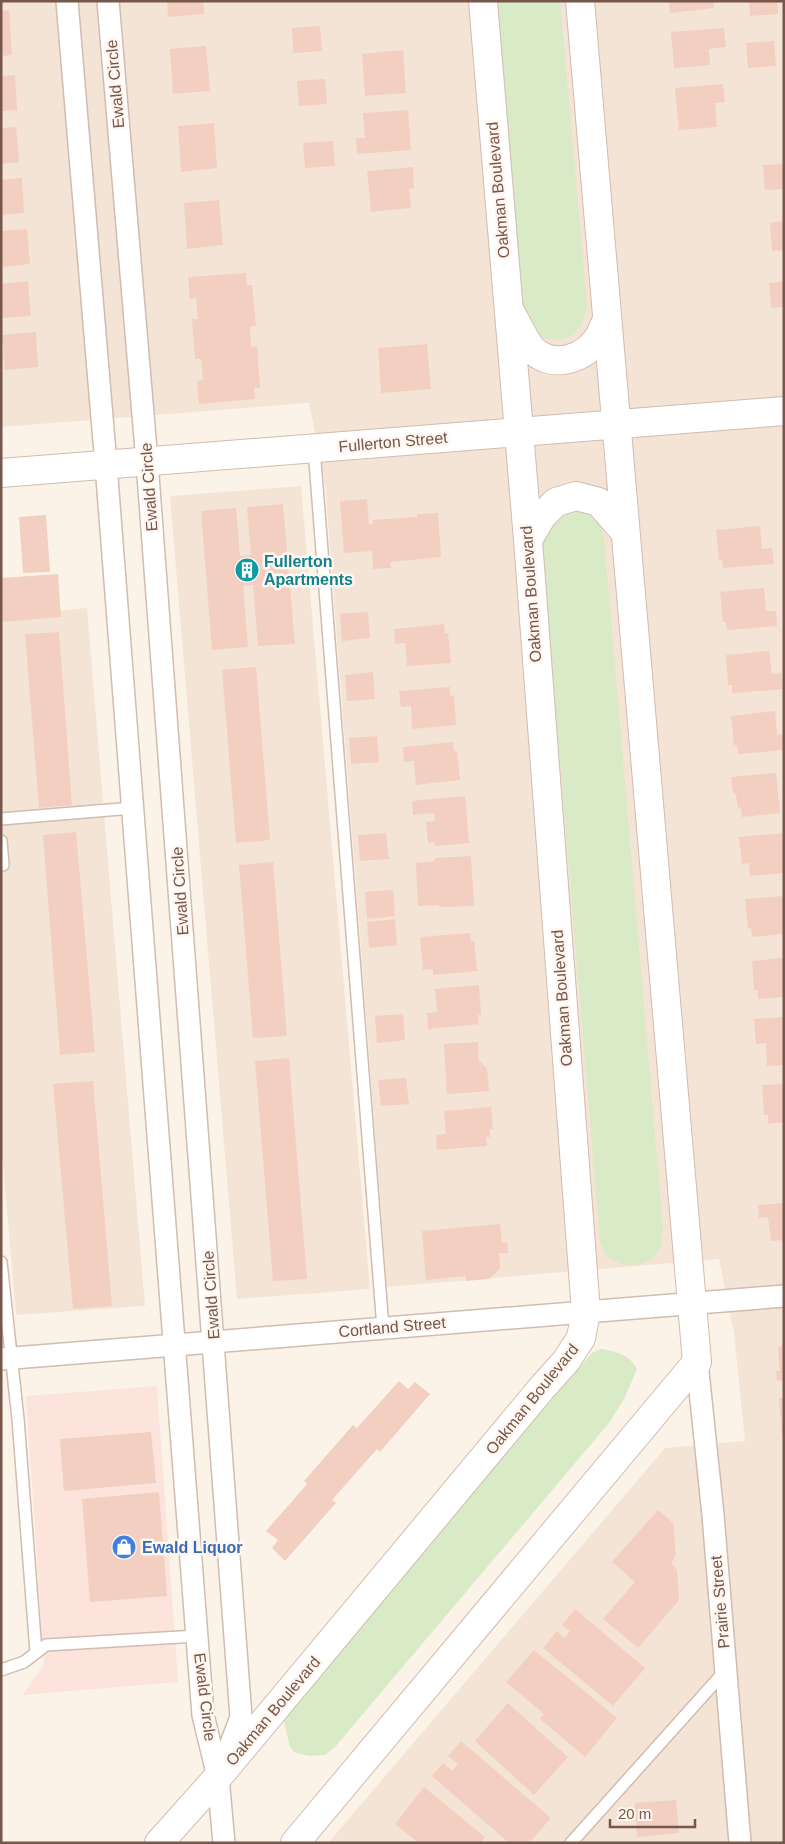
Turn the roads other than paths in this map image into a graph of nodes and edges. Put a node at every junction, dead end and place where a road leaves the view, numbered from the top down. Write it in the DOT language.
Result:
graph roads {
  1 [pos="67,1"];
  2 [pos="108,1"];
  3 [pos="483,1"];
  4 [pos="580,1"];
  5 [pos="508,307"];
  6 [pos="606,320"];
  7 [pos="784,411"];
  8 [pos="617,424"];
  9 [pos="517,432"];
  10 [pos="314,449"];
  11 [pos="147,462"];
  12 [pos="106,465"];
  13 [pos="1,474"];
  14 [pos="624,531"];
  15 [pos="528,540"];
  16 [pos="132,808"];
  17 [pos="1,820"];
  18 [pos="1,841"];
  19 [pos="3,864"];
  20 [pos="1,1262"];
  21 [pos="784,1296"];
  22 [pos="690,1303"];
  23 [pos="586,1312"];
  24 [pos="383,1328"];
  25 [pos="214,1342"];
  26 [pos="174,1345"];
  27 [pos="7,1358"];
  28 [pos="697,1362"];
  29 [pos="197,1636"];
  30 [pos="36,1652"];
  31 [pos="1,1670"];
  32 [pos="726,1671"];
  33 [pos="218,1777"];
  34 [pos="159,1843"];
  35 [pos="224,1843"];
  36 [pos="295,1843"];
  37 [pos="571,1843"];
  38 [pos="740,1843"];
  1 -- 12 [label="street, Ewald Circle"];
  2 -- 11 [label="street, Ewald Circle"];
  3 -- 5 [label="street, Oakman Boulevard"];
  4 -- 6 [label="street"];
  5 -- 6 [label="street"];
  5 -- 9 [label="street, Oakman Boulevard"];
  6 -- 8 [label="street"];
  7 -- 8 [label="street, Fullerton Street"];
  8 -- 9 [label="street, Fullerton Street"];
  8 -- 14 [label="street"];
  9 -- 10 [label="street, Fullerton Street"];
  9 -- 15 [label="street, Oakman Boulevard"];
  10 -- 11 [label="street, Fullerton Street"];
  10 -- 24 [label="lane"];
  11 -- 12 [label="street, Fullerton Street"];
  11 -- 25 [label="street, Ewald Circle"];
  12 -- 13 [label="street, Fullerton Street"];
  12 -- 16 [label="street, Ewald Circle"];
  14 -- 15 [label="street"];
  14 -- 22 [label="street"];
  15 -- 23 [label="street, Oakman Boulevard"];
  16 -- 17 [label="lane"];
  16 -- 26 [label="street, Ewald Circle"];
  18 -- 19 [label="lane"];
  20 -- 27 [label="lane"];
  21 -- 22 [label="street, Cortland Street"];
  22 -- 23 [label="street, Cortland Street"];
  22 -- 28 [label="street"];
  23 -- 24 [label="street, Cortland Street"];
  23 -- 33 [label="street, Oakman Boulevard"];
  24 -- 25 [label="street, Cortland Street"];
  25 -- 26 [label="street, Cortland Street"];
  25 -- 33 [label="street, Ewald Circle"];
  26 -- 27 [label="street, Cortland Street"];
  26 -- 29 [label="street, Ewald Circle"];
  27 -- 30 [label="lane"];
  28 -- 32 [label="street, Prairie Street"];
  28 -- 36 [label="street"];
  29 -- 30 [label="lane"];
  29 -- 33 [label="street, Ewald Circle"];
  30 -- 31 [label="lane"];
  32 -- 37 [label="lane"];
  32 -- 38 [label="street, Prairie Street"];
  33 -- 34 [label="street, Oakman Boulevard"];
  33 -- 35 [label="street, Ewald Circle"];
}
